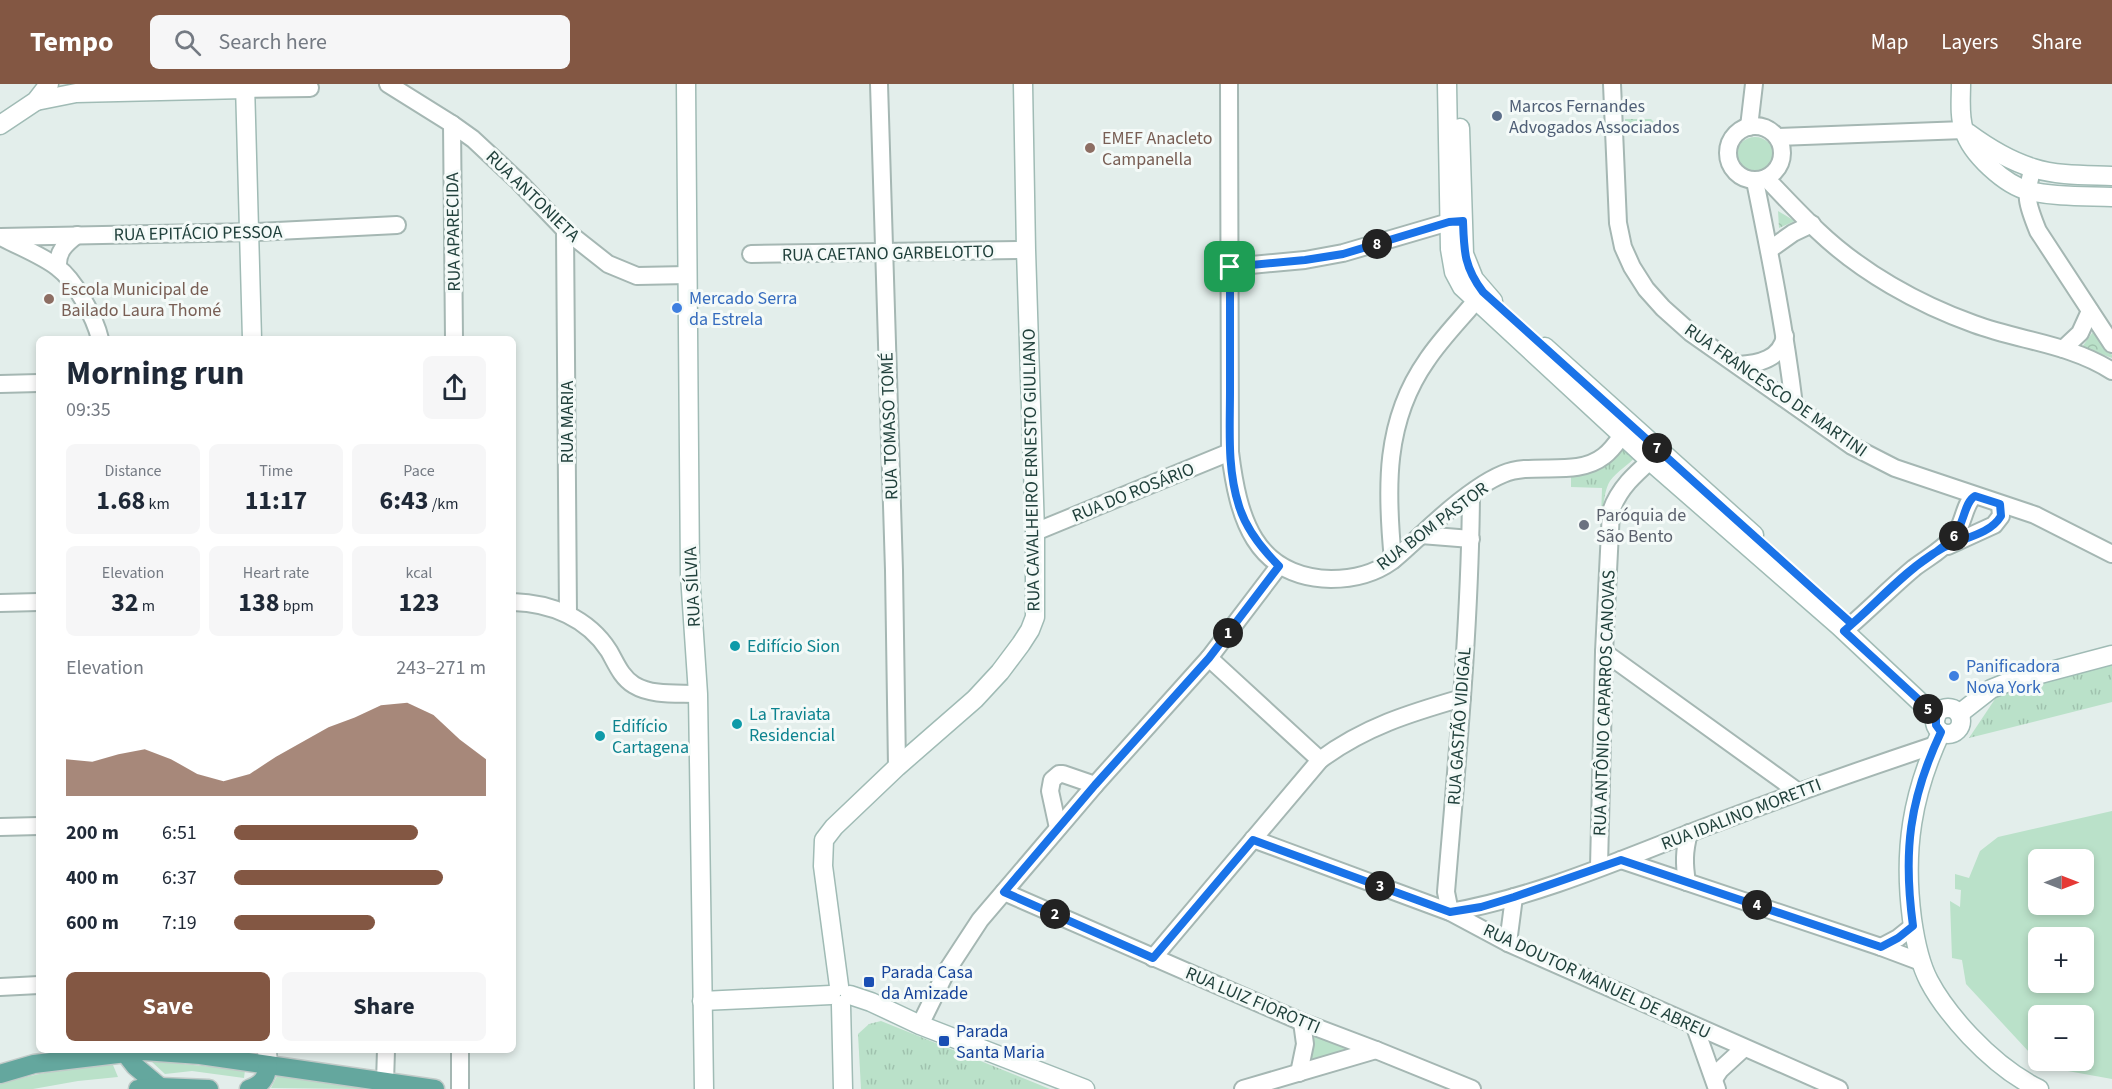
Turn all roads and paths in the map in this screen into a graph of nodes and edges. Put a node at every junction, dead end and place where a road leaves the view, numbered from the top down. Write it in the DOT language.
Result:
graph roads {
  1 [pos="49,84"];
  2 [pos="388,84"];
  3 [pos="686,84"];
  4 [pos="879,84"];
  5 [pos="1023,84"];
  6 [pos="1230,84"];
  7 [pos="1447,84"];
  8 [pos="1459,84"];
  9 [pos="1611,84"];
  10 [pos="1754,84"];
  11 [pos="1961,84"];
  12 [pos="245,86"];
  13 [pos="87,88"];
  14 [pos="310,88"];
  15 [pos="36,101"];
  16 [pos="452,124"];
  17 [pos="0,125"];
  18 [pos="1749,126"];
  19 [pos="1964,130"];
  20 [pos="1777,137"];
  21 [pos="2033,168"];
  22 [pos="2112,176"];
  23 [pos="1760,180"];
  24 [pos="2026,190"];
  25 [pos="2112,197"];
  26 [pos="1456,222"];
  27 [pos="397,225"];
  28 [pos="1812,225"];
  29 [pos="565,230"];
  30 [pos="250,232"];
  31 [pos="77,235"];
  32 [pos="1,237"];
  33 [pos="1026,250"];
  34 [pos="1769,250"];
  35 [pos="751,254"];
  36 [pos="883,254"];
  37 [pos="58,267"];
  38 [pos="1230,267"];
  39 [pos="688,275"];
  40 [pos="1480,296"];
  41 [pos="2090,311"];
  42 [pos="99,336"];
  43 [pos="252,336"];
  44 [pos="454,336"];
  45 [pos="1785,336"];
  46 [pos="2112,344"];
  47 [pos="2063,349"];
  48 [pos="1738,365"];
  49 [pos="2112,371"];
  50 [pos="36,382"];
  51 [pos="0,384"];
  52 [pos="1794,405"];
  53 [pos="1627,429"];
  54 [pos="1230,452"];
  55 [pos="1655,456"];
  56 [pos="1471,494"];
  57 [pos="1975,496"];
  58 [pos="2000,504"];
  59 [pos="1035,532"];
  60 [pos="1420,535"];
  61 [pos="1471,539"];
  62 [pos="1941,549"];
  63 [pos="2112,554"];
  64 [pos="1393,560"];
  65 [pos="1279,566"];
  66 [pos="36,602"];
  67 [pos="516,602"];
  68 [pos="0,603"];
  69 [pos="568,614"];
  70 [pos="1848,627"];
  71 [pos="1604,652"];
  72 [pos="2112,655"];
  73 [pos="1209,658"];
  74 [pos="698,694"];
  75 [pos="1462,698"];
  76 [pos="1943,723"];
  77 [pos="1320,760"];
  78 [pos="897,767"];
  79 [pos="1095,785"];
  80 [pos="1797,791"];
  81 [pos="36,826"];
  82 [pos="0,827"];
  83 [pos="1058,828"];
  84 [pos="1689,833"];
  85 [pos="1253,840"];
  86 [pos="1621,860"];
  87 [pos="1599,867"];
  88 [pos="1687,882"];
  89 [pos="1004,892"];
  90 [pos="1514,897"];
  91 [pos="1450,912"];
  92 [pos="1913,926"];
  93 [pos="1508,943"];
  94 [pos="1881,947"];
  95 [pos="1153,958"];
  96 [pos="1921,962"];
  97 [pos="1,981"];
  98 [pos="36,984"];
  99 [pos="840,995"];
  100 [pos="702,1001"];
  101 [pos="1302,1022"];
  102 [pos="920,1025"];
  103 [pos="1695,1027"];
  104 [pos="1744,1048"];
  105 [pos="1376,1050"];
  106 [pos="110,1053"];
  107 [pos="125,1053"];
  108 [pos="174,1053"];
  109 [pos="386,1053"];
  110 [pos="460,1053"];
  111 [pos="268,1058"];
  112 [pos="1299,1072"];
  113 [pos="0,1074"];
  114 [pos="385,1082"];
  115 [pos="1716,1084"];
  116 [pos="160,1088"];
  117 [pos="2035,1088"];
  118 [pos="138,1089"];
  119 [pos="209,1089"];
  120 [pos="249,1089"];
  121 [pos="435,1089"];
  122 [pos="460,1089"];
  123 [pos="704,1089"];
  124 [pos="843,1089"];
  125 [pos="1085,1089"];
  126 [pos="1243,1089"];
  127 [pos="1472,1089"];
  128 [pos="1839,1089"];
  1 -- 15 [label="street"];
  2 -- 16 [label="street, RUA ANTONIETA"];
  3 -- 39 [label="street, RUA SÍLVIA"];
  4 -- 36 [label="street, RUA TOMASO TOMÉ"];
  5 -- 33 [label="street, RUA CAVALHEIRO ERNESTO GIULIANO"];
  6 -- 38 [label="street, RUA BOM PASTOR"];
  7 -- 26 [label="street"];
  8 -- 26 [label="street"];
  9 -- 48 [label="street, RUA FRANCESCO DE MARTINI"];
  10 -- 18 [label="street"];
  11 -- 19 [label="street"];
  12 -- 13 [label="street"];
  12 -- 14 [label="street"];
  12 -- 30 [label="street"];
  13 -- 15 [label="street"];
  15 -- 17 [label="street"];
  16 -- 29 [label="street, RUA ANTONIETA"];
  16 -- 44 [label="street, RUA APARECIDA"];
  18 -- 20 [label="street"];
  18 -- 23 [label="street"];
  19 -- 20 [label="street"];
  19 -- 21 [label="street"];
  19 -- 24 [label="street"];
  20 -- 23 [label="street"];
  21 -- 22 [label="street"];
  21 -- 24 [label="street"];
  23 -- 28 [label="street"];
  23 -- 34 [label="street"];
  24 -- 25 [label="street"];
  24 -- 41 [label="street"];
  26 -- 38 [label="street"];
  26 -- 40 [label="street"];
  27 -- 30 [label="street, RUA EPITÁCIO PESSOA"];
  28 -- 34 [label="street"];
  28 -- 47 [label="street"];
  29 -- 39 [label="street, RUA ANTONIETA"];
  29 -- 69 [label="street, RUA MARIA"];
  30 -- 31 [label="street, RUA EPITÁCIO PESSOA"];
  30 -- 43 [label="street"];
  31 -- 32 [label="street, RUA EPITÁCIO PESSOA"];
  31 -- 37 [label="street"];
  32 -- 37 [label="street"];
  33 -- 36 [label="street, RUA CAETANO GARBELOTTO"];
  33 -- 59 [label="street, RUA CAVALHEIRO ERNESTO GIULIANO"];
  34 -- 45 [label="street"];
  35 -- 36 [label="street, RUA CAETANO GARBELOTTO"];
  36 -- 78 [label="street, RUA TOMASO TOMÉ"];
  37 -- 42 [label="street"];
  38 -- 54 [label="street, RUA BOM PASTOR"];
  39 -- 74 [label="street, RUA SÍLVIA"];
  40 -- 53 [label="street"];
  40 -- 64 [label="street"];
  41 -- 46 [label="street"];
  41 -- 47 [label="street"];
  45 -- 48 [label="street"];
  45 -- 52 [label="street"];
  47 -- 49 [label="street"];
  48 -- 52 [label="street, RUA FRANCESCO DE MARTINI"];
  50 -- 51 [label="street"];
  52 -- 57 [label="street, RUA FRANCESCO DE MARTINI"];
  53 -- 55 [label="street"];
  53 -- 56 [label="street, RUA BOM PASTOR"];
  54 -- 59 [label="street, RUA DO ROSÁRIO"];
  54 -- 65 [label="street, RUA BOM PASTOR"];
  55 -- 70 [label="street"];
  55 -- 71 [label="street, RUA ANTÔNIO CAPARROS CANOVAS"];
  56 -- 60 [label="street, RUA BOM PASTOR"];
  56 -- 61 [label="street, RUA GASTÃO VIDIGAL"];
  57 -- 58 [label="street, RUA FRANCESCO DE MARTINI"];
  57 -- 62 [label="street"];
  58 -- 62 [label="street"];
  58 -- 63 [label="street, RUA FRANCESCO DE MARTINI"];
  59 -- 78 [label="street, RUA CAVALHEIRO ERNESTO GIULIANO"];
  60 -- 61 [label="street"];
  60 -- 64 [label="street, RUA BOM PASTOR"];
  61 -- 75 [label="street, RUA GASTÃO VIDIGAL"];
  62 -- 70 [label="street"];
  64 -- 65 [label="street, RUA BOM PASTOR"];
  65 -- 73 [label="street"];
  66 -- 68 [label="street"];
  67 -- 69 [label="street"];
  69 -- 74 [label="street"];
  70 -- 76 [label="street"];
  71 -- 80 [label="street"];
  71 -- 87 [label="street, RUA ANTÔNIO CAPARROS CANOVAS"];
  72 -- 76 [label="street"];
  73 -- 77 [label="street"];
  73 -- 79 [label="street"];
  74 -- 100 [label="street, RUA SÍLVIA"];
  75 -- 77 [label="street"];
  75 -- 91 [label="street, RUA GASTÃO VIDIGAL"];
  76 -- 80 [label="street, RUA IDALINO MORETTI"];
  76 -- 92 [label="street"];
  77 -- 85 [label="street"];
  78 -- 99 [label="street, RUA CAVALHEIRO ERNESTO GIULIANO"];
  79 -- 83 [label="street"];
  79 -- 83 [label="street"];
  80 -- 84 [label="street, RUA IDALINO MORETTI"];
  81 -- 82 [label="street"];
  83 -- 89 [label="street"];
  84 -- 86 [label="street, RUA IDALINO MORETTI"];
  84 -- 88 [label="street"];
  85 -- 91 [label="street, RUA DOUTOR MANUEL DE ABREU"];
  85 -- 95 [label="street"];
  86 -- 87 [label="street, RUA IDALINO MORETTI"];
  86 -- 88 [label="street"];
  87 -- 90 [label="street, RUA IDALINO MORETTI"];
  88 -- 94 [label="street"];
  89 -- 95 [label="street, RUA LUIZ FIOROTTI"];
  89 -- 102 [label="street"];
  90 -- 91 [label="street, RUA IDALINO MORETTI"];
  90 -- 93 [label="street"];
  91 -- 93 [label="street, RUA DOUTOR MANUEL DE ABREU"];
  92 -- 94 [label="street"];
  92 -- 96 [label="street"];
  93 -- 103 [label="street, RUA DOUTOR MANUEL DE ABREU"];
  94 -- 96 [label="street"];
  95 -- 101 [label="street, RUA LUIZ FIOROTTI"];
  96 -- 117 [label="street"];
  97 -- 98 [label="street"];
  99 -- 100 [label="street"];
  99 -- 102 [label="street"];
  99 -- 124 [label="street, RUA CAVALHEIRO ERNESTO GIULIANO"];
  100 -- 123 [label="street, RUA SÍLVIA"];
  101 -- 105 [label="street, RUA LUIZ FIOROTTI"];
  101 -- 112 [label="street"];
  102 -- 125 [label="street"];
  103 -- 104 [label="street, RUA DOUTOR MANUEL DE ABREU"];
  103 -- 115 [label="street"];
  104 -- 115 [label="street"];
  104 -- 128 [label="street, RUA DOUTOR MANUEL DE ABREU"];
  105 -- 112 [label="street"];
  105 -- 127 [label="street, RUA LUIZ FIOROTTI"];
  106 -- 113 [label="main road"];
  107 -- 116 [label="main road"];
  108 -- 111 [label="main road"];
  109 -- 114 [label="street"];
  110 -- 122 [label="street"];
  111 -- 114 [label="main road"];
  111 -- 120 [label="main road"];
  112 -- 126 [label="street"];
  114 -- 121 [label="main road"];
  116 -- 118 [label="main road"];
  116 -- 119 [label="main road"];
}
